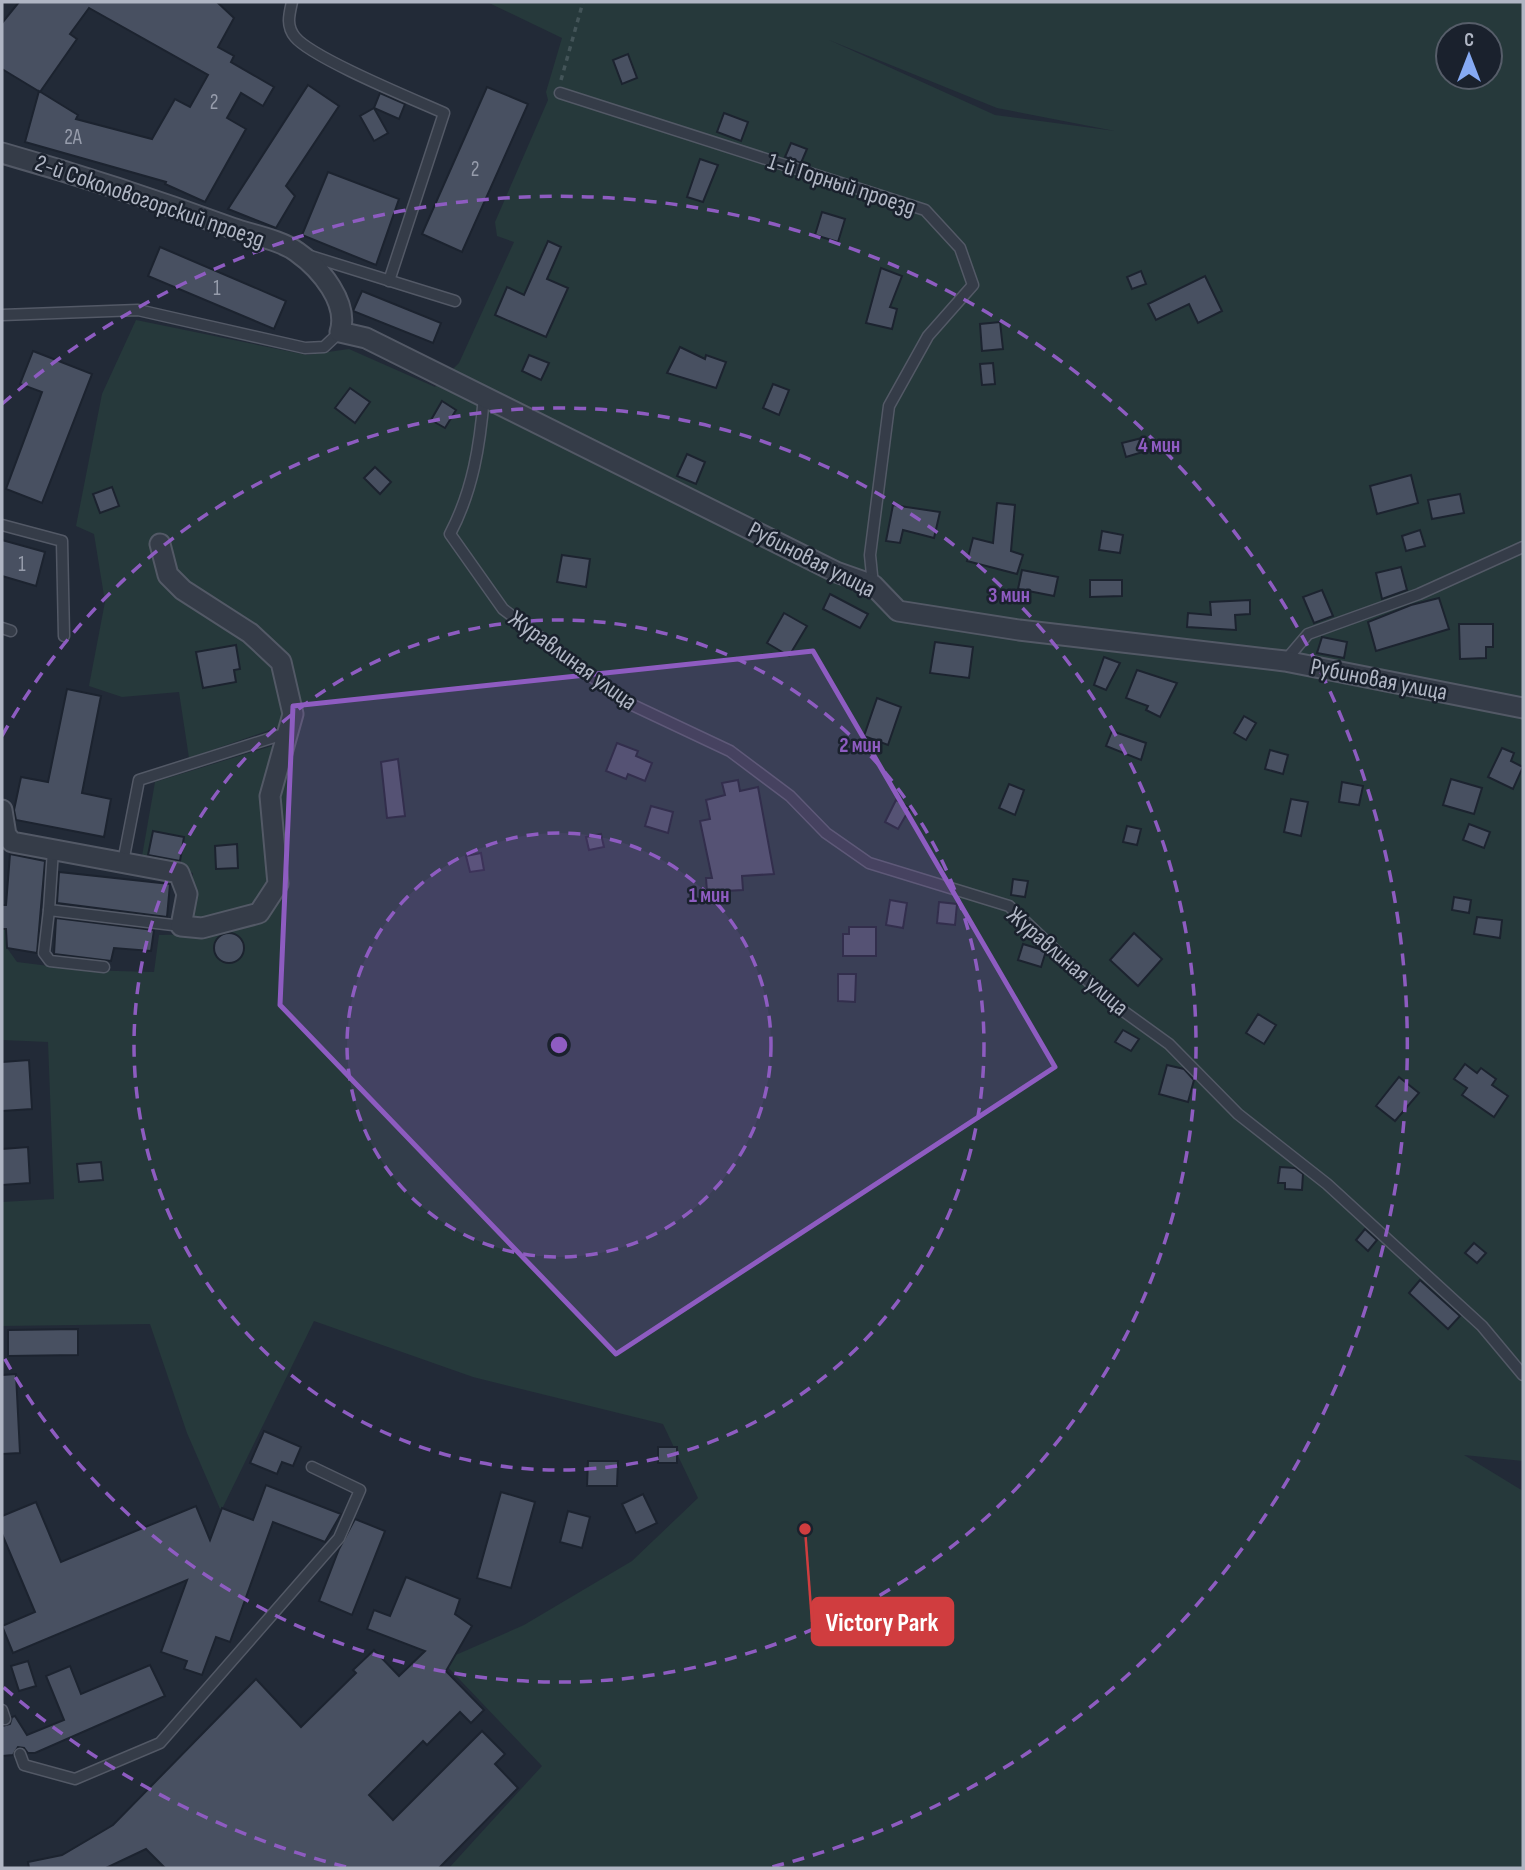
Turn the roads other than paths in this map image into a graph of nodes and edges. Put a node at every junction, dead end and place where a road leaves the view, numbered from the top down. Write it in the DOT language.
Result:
graph roads {
  1 [pos="292,2"];
  2 [pos="560,93"];
  3 [pos="2,153"];
  4 [pos="297,251"];
  5 [pos="389,281"];
  6 [pos="455,300"];
  7 [pos="2,315"];
  8 [pos="340,332"];
  9 [pos="484,395"];
  10 [pos="2,525"];
  11 [pos="160,544"];
  12 [pos="1523,547"];
  13 [pos="873,585"];
  14 [pos="64,636"];
  15 [pos="1285,661"];
  16 [pos="1523,708"];
  17 [pos="290,732"];
  18 [pos="2,810"];
  19 [pos="53,850"];
  20 [pos="121,861"];
  21 [pos="49,910"];
  22 [pos="181,926"];
  23 [pos="104,967"];
  24 [pos="1523,1375"];
  25 [pos="312,1467"];
  26 [pos="20,1754"];
  1 -- 5 [label="lane"];
  2 -- 13 [label="lane, 1-й Горный проезд"];
  3 -- 4 [label="street, 2-й Соколовогорский проезд"];
  4 -- 5 [label="lane"];
  4 -- 8 [label="street"];
  5 -- 6 [label="lane"];
  7 -- 8 [label="lane"];
  8 -- 9 [label="street, Рубиновая улица"];
  9 -- 13 [label="street, Рубиновая улица"];
  9 -- 24 [label="lane, Журавлиная улица"];
  10 -- 14 [label="lane"];
  11 -- 17 [label="street"];
  12 -- 15 [label="lane"];
  13 -- 15 [label="street, Рубиновая улица"];
  15 -- 16 [label="street, Рубиновая улица"];
  17 -- 20 [label="lane"];
  17 -- 22 [label="street"];
  18 -- 19 [label="street"];
  19 -- 20 [label="street"];
  19 -- 21 [label="lane"];
  20 -- 22 [label="street"];
  21 -- 22 [label="lane"];
  21 -- 23 [label="lane"];
  25 -- 26 [label="lane"];
}
